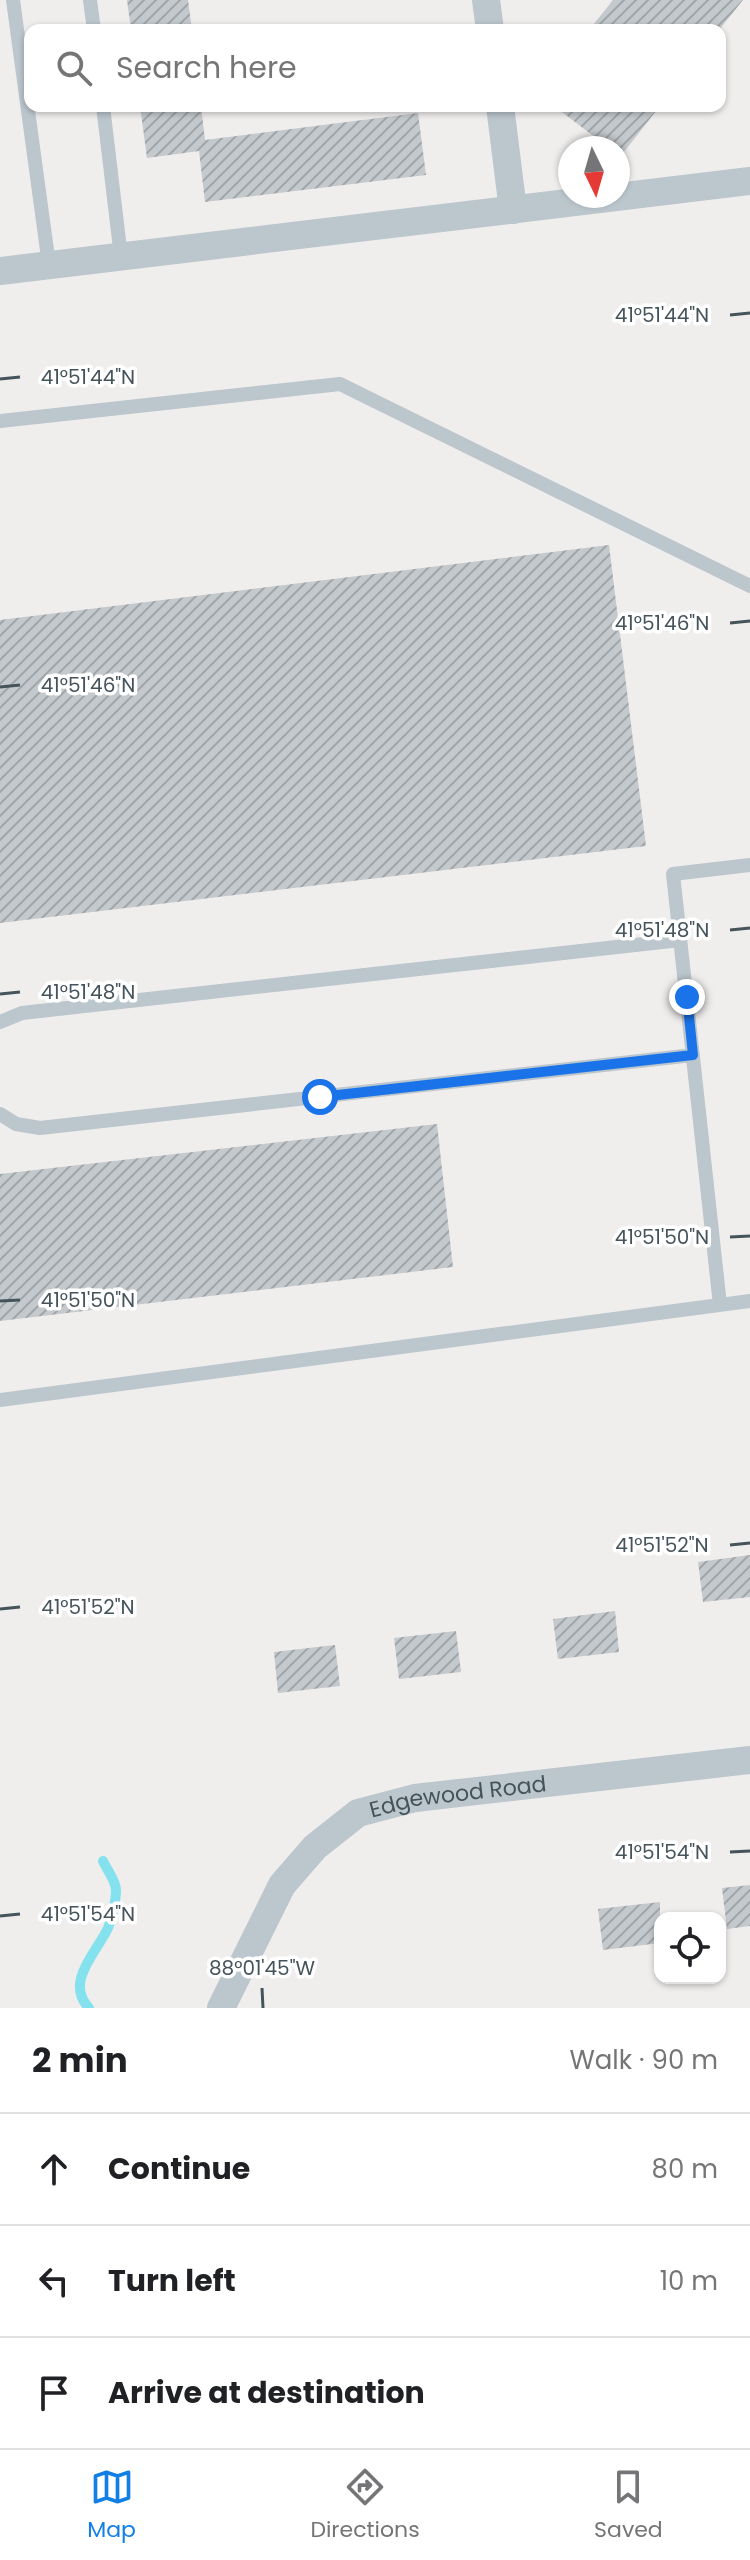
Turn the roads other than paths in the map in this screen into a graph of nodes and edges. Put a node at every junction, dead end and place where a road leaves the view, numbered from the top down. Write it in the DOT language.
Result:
graph roads {
  1 [pos="13,0"];
  2 [pos="90,0"];
  3 [pos="486,0"];
  4 [pos="93,24"];
  5 [pos="489,24"];
  6 [pos="24,81"];
  7 [pos="28,112"];
  8 [pos="104,112"];
  9 [pos="501,112"];
  10 [pos="750,181"];
  11 [pos="513,210"];
  12 [pos="121,257"];
  13 [pos="49,265"];
  14 [pos="0,271"];
  15 [pos="0,421"];
  16 [pos="750,586"];
  17 [pos="750,865"];
  18 [pos="680,940"];
  19 [pos="0,1022"];
  20 [pos="693,1055"];
  21 [pos="0,1114"];
  22 [pos="750,1301"];
  23 [pos="720,1305"];
  24 [pos="0,1400"];
  25 [pos="750,1760"];
  26 [pos="221,2008"];
  1 -- 6 [label="lane"];
  2 -- 4 [label="lane"];
  3 -- 5 [label="street"];
  7 -- 13 [label="lane"];
  8 -- 12 [label="lane"];
  9 -- 11 [label="street"];
  10 -- 11 [label="street"];
  11 -- 12 [label="street"];
  12 -- 13 [label="street"];
  13 -- 14 [label="street"];
  15 -- 16 [label="lane"];
  17 -- 18 [label="lane"];
  18 -- 19 [label="lane"];
  18 -- 20 [label="lane"];
  20 -- 21 [label="lane"];
  20 -- 23 [label="lane"];
  22 -- 23 [label="lane"];
  23 -- 24 [label="lane"];
  25 -- 26 [label="street, Edgewood Road"];
}
